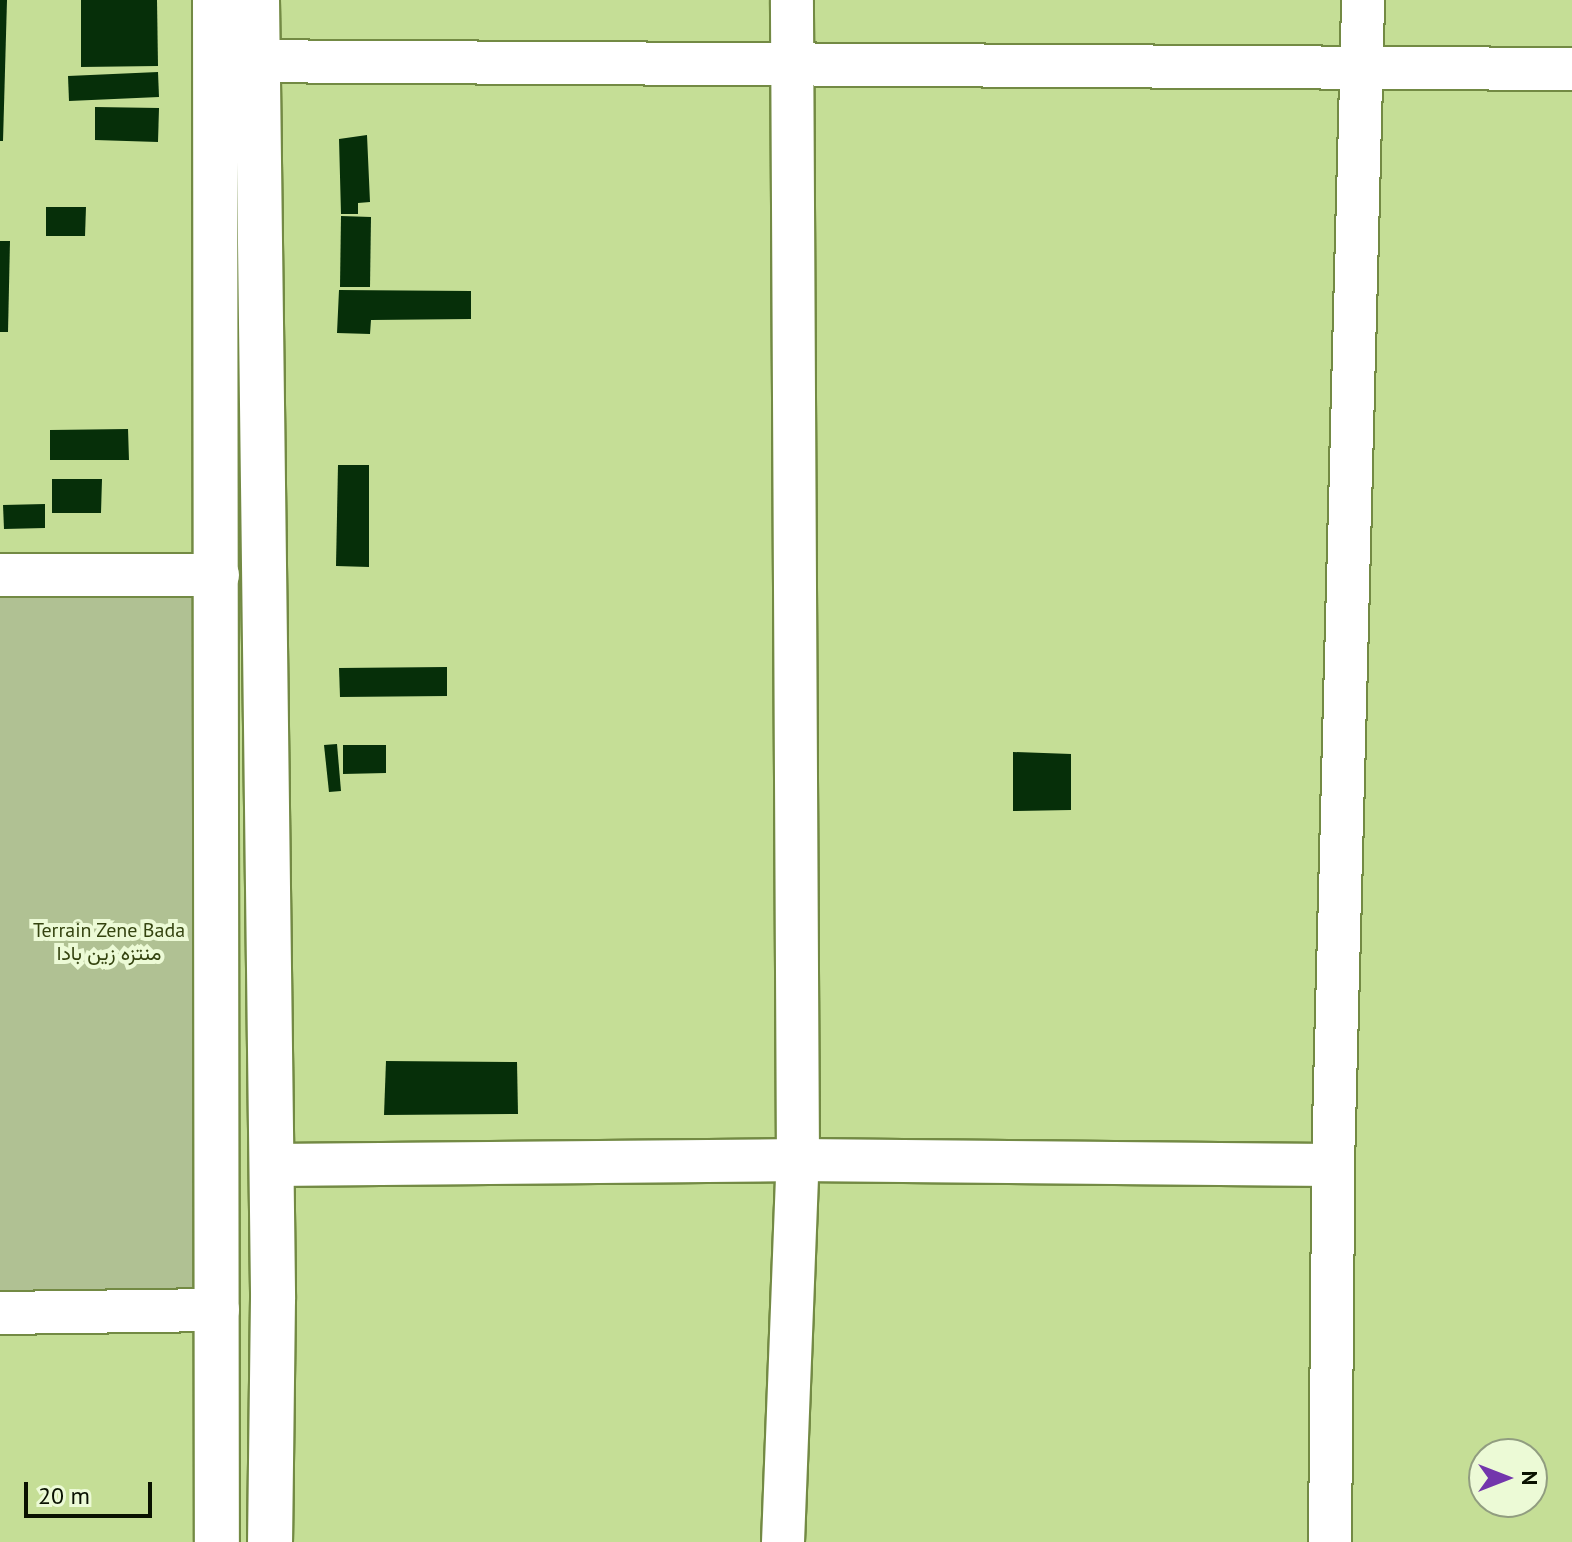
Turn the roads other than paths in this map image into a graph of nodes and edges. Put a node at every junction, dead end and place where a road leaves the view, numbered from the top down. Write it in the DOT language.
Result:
graph roads {
  1 [pos="215,0"];
  2 [pos="257,0"];
  3 [pos="792,0"];
  4 [pos="1363,0"];
  5 [pos="236,61"];
  6 [pos="792,62"];
  7 [pos="1363,67"];
  8 [pos="1572,69"];
  9 [pos="0,575"];
  10 [pos="218,575"];
  11 [pos="798,1160"];
  12 [pos="272,1165"];
  13 [pos="1333,1165"];
  14 [pos="218,1310"];
  15 [pos="0,1313"];
  16 [pos="217,1542"];
  17 [pos="270,1542"];
  18 [pos="783,1542"];
  19 [pos="1330,1542"];
  1 -- 5 [label="street"];
  2 -- 5 [label="street"];
  3 -- 6 [label="street"];
  4 -- 7 [label="street"];
  5 -- 6 [label="street"];
  5 -- 10 [label="street"];
  5 -- 12 [label="street"];
  6 -- 7 [label="street"];
  6 -- 11 [label="street"];
  7 -- 8 [label="street"];
  7 -- 13 [label="street"];
  9 -- 10 [label="street"];
  10 -- 14 [label="street"];
  11 -- 12 [label="street"];
  11 -- 13 [label="street"];
  11 -- 18 [label="street"];
  12 -- 17 [label="street"];
  13 -- 19 [label="street"];
  14 -- 15 [label="street"];
  14 -- 16 [label="street"];
}
